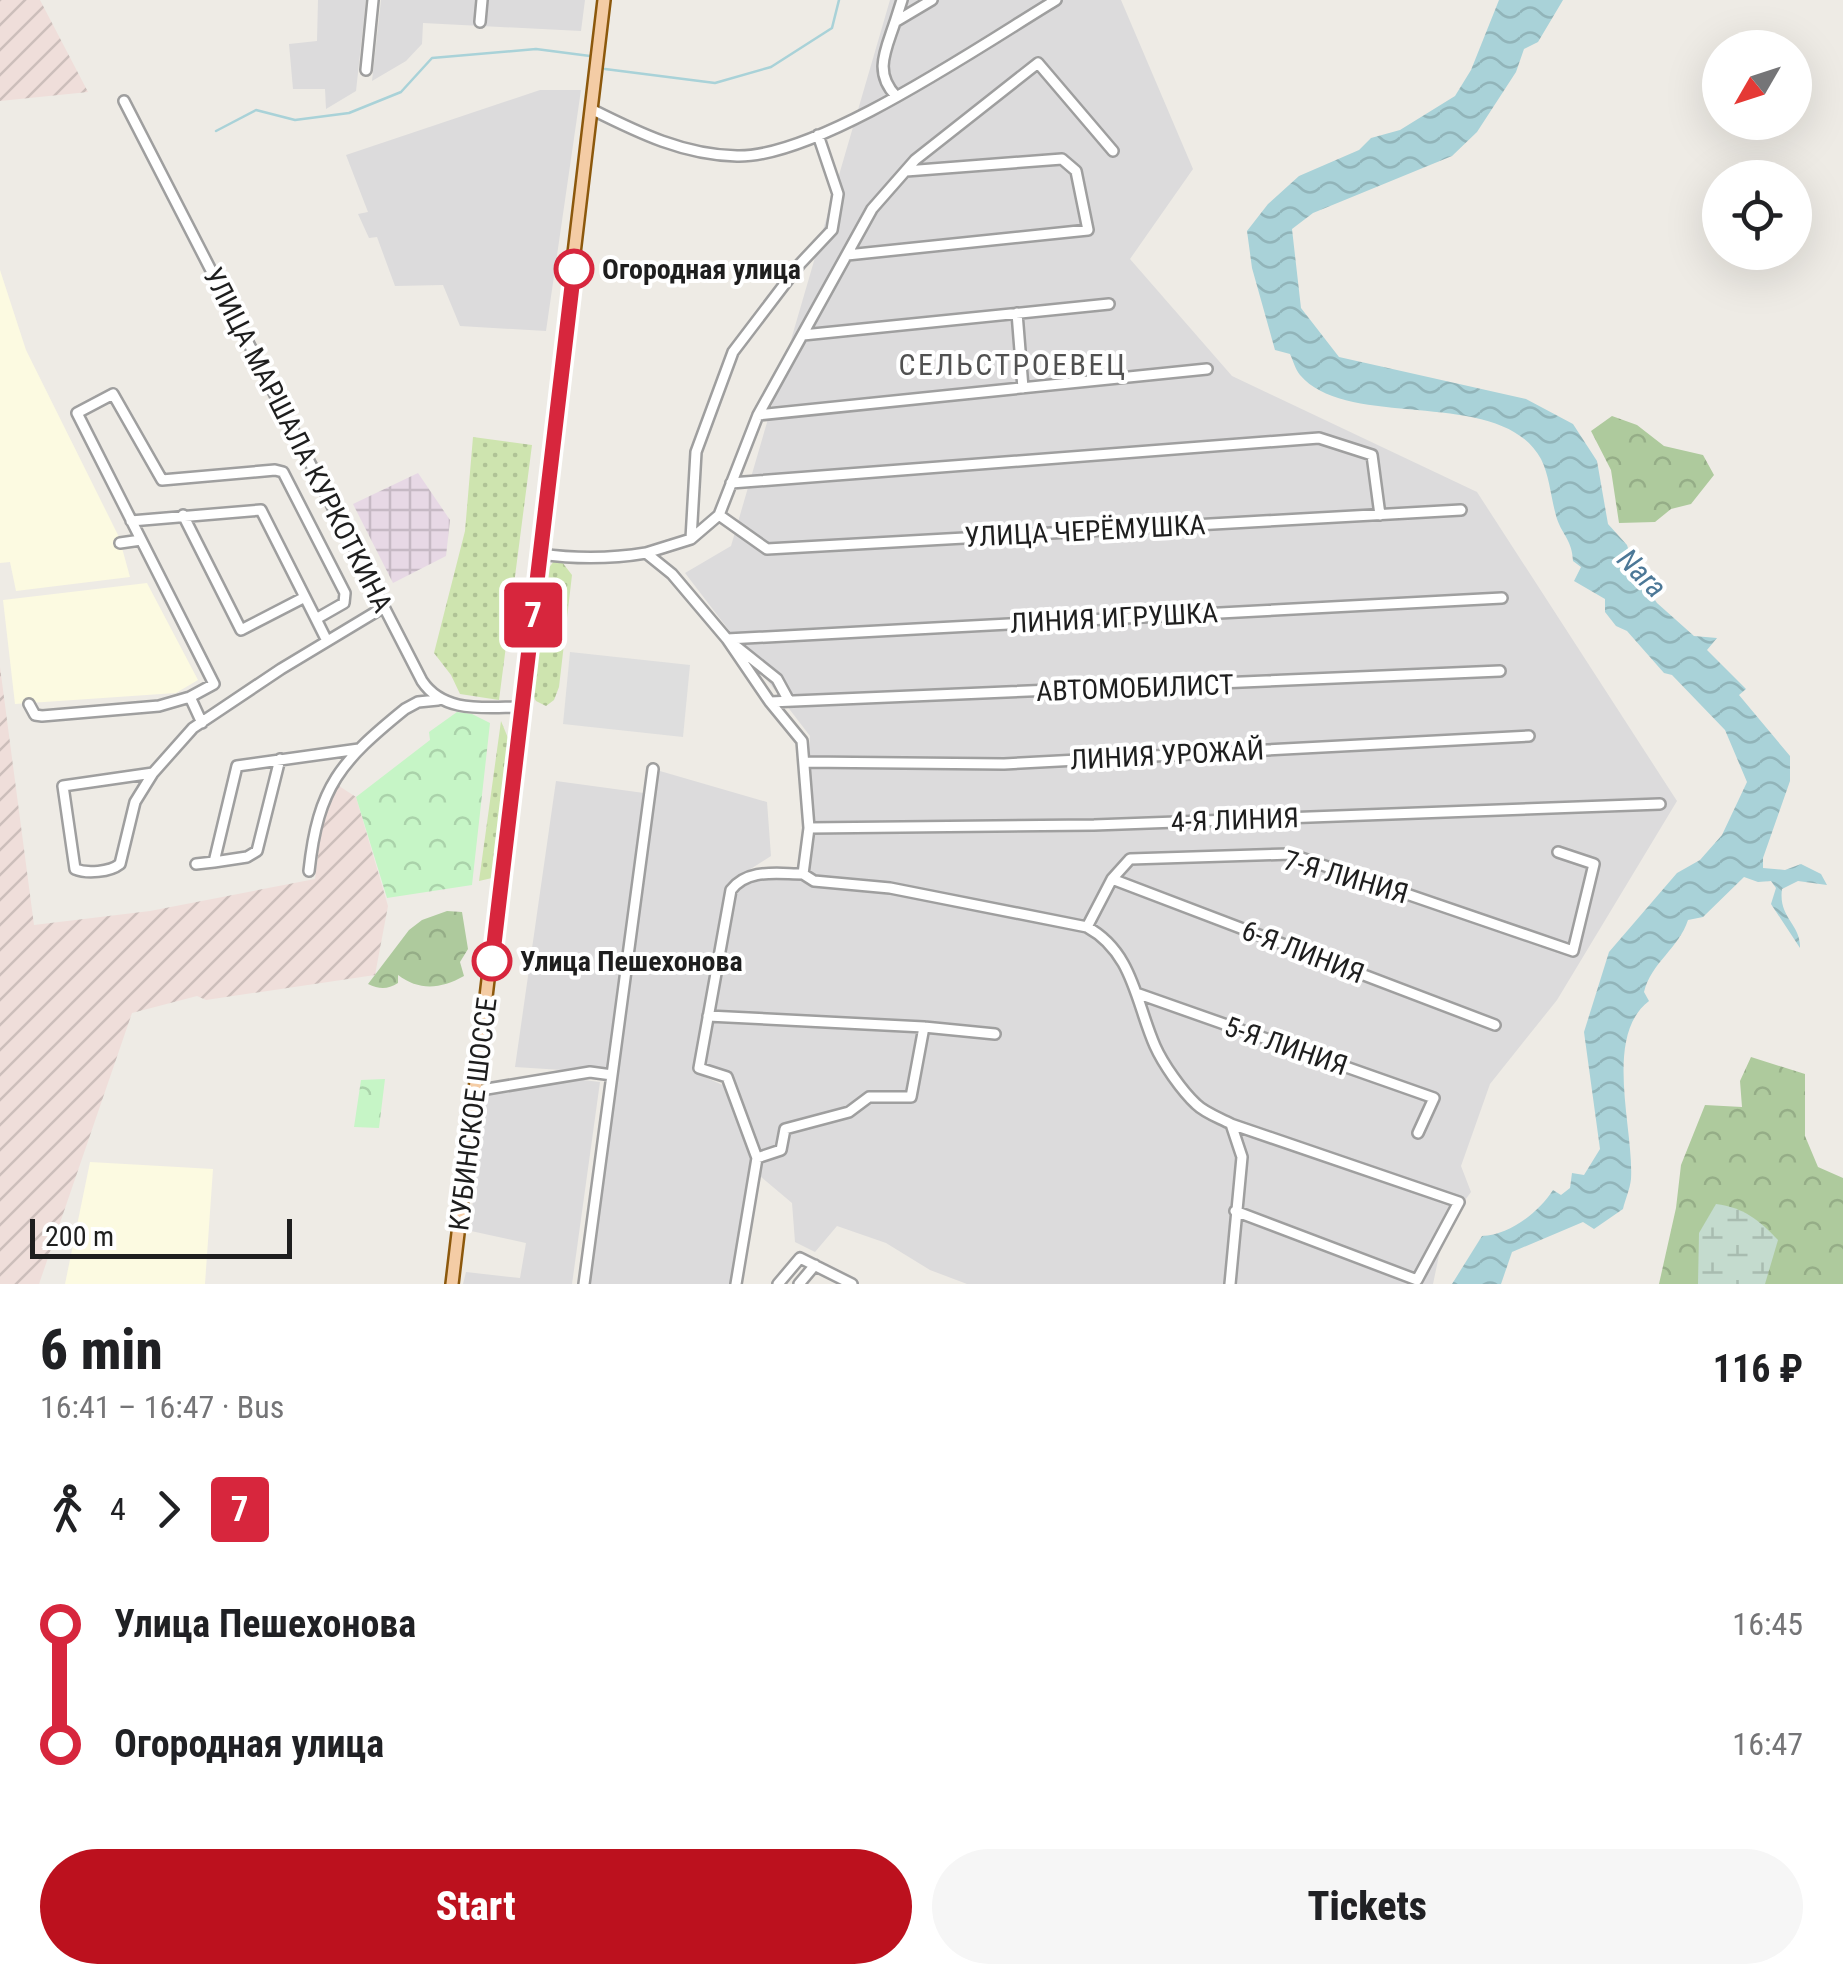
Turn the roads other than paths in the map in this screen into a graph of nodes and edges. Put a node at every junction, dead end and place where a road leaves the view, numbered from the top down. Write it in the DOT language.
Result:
graph roads {
  1 [pos="374,0"];
  2 [pos="482,0"];
  3 [pos="604,0"];
  4 [pos="902,0"];
  5 [pos="932,0"];
  6 [pos="1056,0"];
  7 [pos="480,22"];
  8 [pos="895,22"];
  9 [pos="366,70"];
  10 [pos="896,96"];
  11 [pos="124,101"];
  12 [pos="593,110"];
  13 [pos="818,135"];
  14 [pos="1113,151"];
  15 [pos="906,171"];
  16 [pos="847,255"];
  17 [pos="1109,304"];
  18 [pos="1017,314"];
  19 [pos="802,335"];
  20 [pos="1207,369"];
  21 [pos="1023,388"];
  22 [pos="758,416"];
  23 [pos="731,484"];
  24 [pos="1461,510"];
  25 [pos="183,515"];
  26 [pos="719,515"];
  27 [pos="1380,515"];
  28 [pos="131,521"];
  29 [pos="691,539"];
  30 [pos="141,540"];
  31 [pos="120,543"];
  32 [pos="646,553"];
  33 [pos="540,554"];
  34 [pos="305,597"];
  35 [pos="1502,598"];
  36 [pos="384,607"];
  37 [pos="316,618"];
  38 [pos="727,638"];
  39 [pos="327,641"];
  40 [pos="1500,671"];
  41 [pos="190,697"];
  42 [pos="438,700"];
  43 [pos="789,701"];
  44 [pos="770,702"];
  45 [pos="29,704"];
  46 [pos="522,706"];
  47 [pos="202,722"];
  48 [pos="1530,736"];
  49 [pos="359,749"];
  50 [pos="280,760"];
  51 [pos="804,762"];
  52 [pos="653,769"];
  53 [pos="153,773"];
  54 [pos="1660,804"];
  55 [pos="809,828"];
  56 [pos="1558,852"];
  57 [pos="214,862"];
  58 [pos="196,864"];
  59 [pos="308,870"];
  60 [pos="802,874"];
  61 [pos="1112,879"];
  62 [pos="1087,926"];
  63 [pos="1139,994"];
  64 [pos="708,1016"];
  65 [pos="1495,1025"];
  66 [pos="924,1026"];
  67 [pos="996,1034"];
  68 [pos="612,1075"];
  69 [pos="475,1091"];
  70 [pos="1230,1124"];
  71 [pos="1418,1133"];
  72 [pos="757,1158"];
  73 [pos="1236,1211"];
  74 [pos="815,1265"];
  75 [pos="452,1284"];
  76 [pos="584,1284"];
  77 [pos="736,1284"];
  78 [pos="778,1284"];
  79 [pos="798,1284"];
  80 [pos="852,1284"];
  81 [pos="1230,1284"];
  1 -- 9 [label="street"];
  2 -- 7 [label="street"];
  3 -- 12 [label="main road"];
  4 -- 8 [label="street"];
  5 -- 8 [label="street"];
  6 -- 10 [label="street"];
  8 -- 10 [label="street"];
  10 -- 13 [label="street"];
  11 -- 36 [label="street, УЛИЦА МАРШАЛА КУРКОТКИНА"];
  12 -- 13 [label="street"];
  12 -- 33 [label="main road"];
  13 -- 29 [label="street"];
  14 -- 15 [label="street"];
  15 -- 16 [label="street"];
  15 -- 16 [label="street"];
  16 -- 19 [label="street"];
  17 -- 18 [label="street"];
  18 -- 19 [label="street"];
  18 -- 21 [label="street"];
  19 -- 22 [label="street"];
  20 -- 21 [label="street"];
  21 -- 22 [label="street"];
  22 -- 23 [label="street"];
  23 -- 26 [label="street"];
  23 -- 27 [label="street"];
  24 -- 27 [label="street, УЛИЦА ЧЕРЁМУШКА"];
  25 -- 28 [label="street"];
  25 -- 34 [label="street"];
  25 -- 34 [label="street"];
  26 -- 27 [label="street, УЛИЦА ЧЕРЁМУШКА"];
  26 -- 29 [label="street"];
  28 -- 30 [label="street"];
  28 -- 37 [label="street"];
  29 -- 32 [label="street"];
  30 -- 31 [label="street"];
  30 -- 41 [label="street"];
  32 -- 33 [label="street"];
  32 -- 38 [label="street"];
  33 -- 46 [label="main road"];
  34 -- 37 [label="street"];
  35 -- 38 [label="street, ЛИНИЯ ИГРУШКА"];
  36 -- 39 [label="street"];
  36 -- 42 [label="street, УЛИЦА МАРШАЛА КУРКОТКИНА"];
  37 -- 39 [label="street"];
  38 -- 43 [label="street"];
  38 -- 44 [label="street"];
  39 -- 47 [label="street"];
  40 -- 43 [label="street, АВТОМОБИЛИСТ"];
  41 -- 45 [label="street"];
  41 -- 47 [label="street"];
  42 -- 46 [label="street"];
  42 -- 49 [label="street"];
  43 -- 44 [label="street, АВТОМОБИЛИСТ"];
  44 -- 51 [label="street"];
  46 -- 69 [label="main road, КУБИНСКОЕ ШОССЕ"];
  47 -- 53 [label="street"];
  48 -- 51 [label="street, ЛИНИЯ УРОЖАЙ"];
  49 -- 50 [label="street"];
  49 -- 59 [label="street"];
  50 -- 57 [label="street"];
  50 -- 57 [label="street"];
  51 -- 55 [label="street"];
  52 -- 68 [label="street"];
  53 -- 53 [label="street"];
  54 -- 55 [label="street, 4-Я ЛИНИЯ"];
  55 -- 60 [label="street"];
  56 -- 61 [label="street, 7-Я ЛИНИЯ"];
  57 -- 58 [label="street"];
  60 -- 62 [label="street"];
  60 -- 64 [label="street"];
  61 -- 62 [label="street"];
  61 -- 65 [label="street, 6-Я ЛИНИЯ"];
  62 -- 63 [label="street"];
  63 -- 70 [label="street"];
  63 -- 71 [label="street, 5-Я ЛИНИЯ"];
  64 -- 66 [label="street"];
  64 -- 72 [label="street"];
  66 -- 67 [label="street"];
  66 -- 72 [label="street"];
  68 -- 69 [label="street"];
  68 -- 76 [label="street"];
  69 -- 75 [label="main road, КУБИНСКОЕ ШОССЕ"];
  70 -- 73 [label="street"];
  70 -- 73 [label="street"];
  72 -- 77 [label="street"];
  73 -- 81 [label="street"];
  74 -- 78 [label="street"];
  74 -- 79 [label="street"];
  74 -- 80 [label="street"];
}
